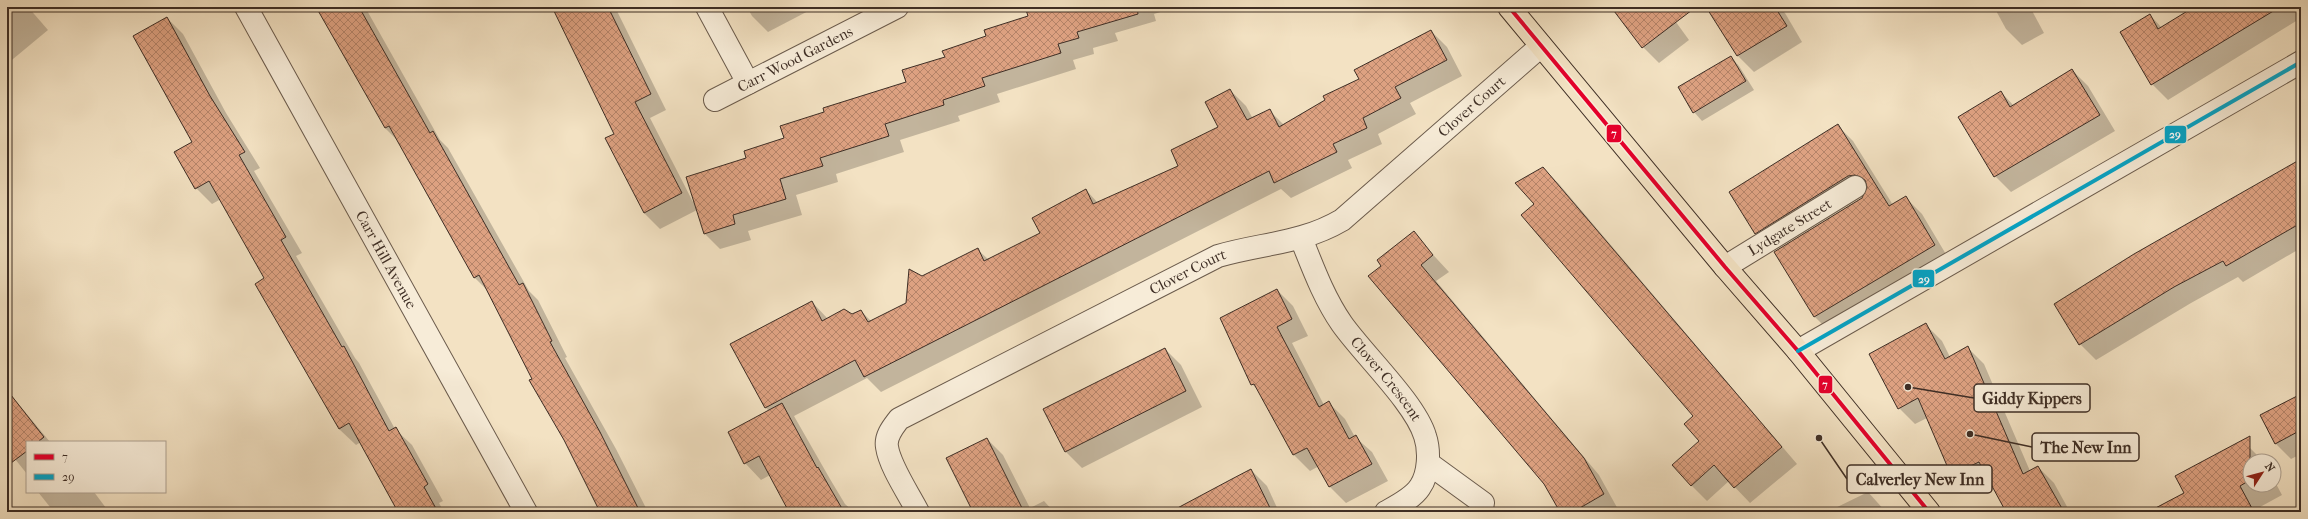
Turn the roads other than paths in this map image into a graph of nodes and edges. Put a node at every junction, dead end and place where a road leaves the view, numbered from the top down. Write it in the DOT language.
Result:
graph roads {
  1 [pos="246,7"];
  2 [pos="707,7"];
  3 [pos="897,7"];
  4 [pos="1509,7"];
  5 [pos="1541,46"];
  6 [pos="2301,62"];
  7 [pos="748,83"];
  8 [pos="715,100"];
  9 [pos="1855,187"];
  10 [pos="1301,238"];
  11 [pos="1725,267"];
  12 [pos="1798,351"];
  13 [pos="1428,463"];
  14 [pos="1483,503"];
  15 [pos="526,512"];
  16 [pos="918,512"];
  17 [pos="1386,512"];
  18 [pos="1929,512"];
  1 -- 15 [label="street, Carr Hill Avenue"];
  2 -- 7 [label="street"];
  3 -- 7 [label="street, Carr Wood Gardens"];
  4 -- 5 [label="main road"];
  5 -- 10 [label="street, Clover Court"];
  5 -- 11 [label="main road"];
  6 -- 12 [label="street"];
  7 -- 8 [label="street, Carr Wood Gardens"];
  9 -- 11 [label="street, Lydgate Street"];
  10 -- 13 [label="street, Clover Crescent"];
  10 -- 16 [label="street, Clover Court"];
  11 -- 12 [label="main road"];
  12 -- 18 [label="main road"];
  13 -- 14 [label="street"];
  13 -- 17 [label="street, Clover Crescent"];
}
